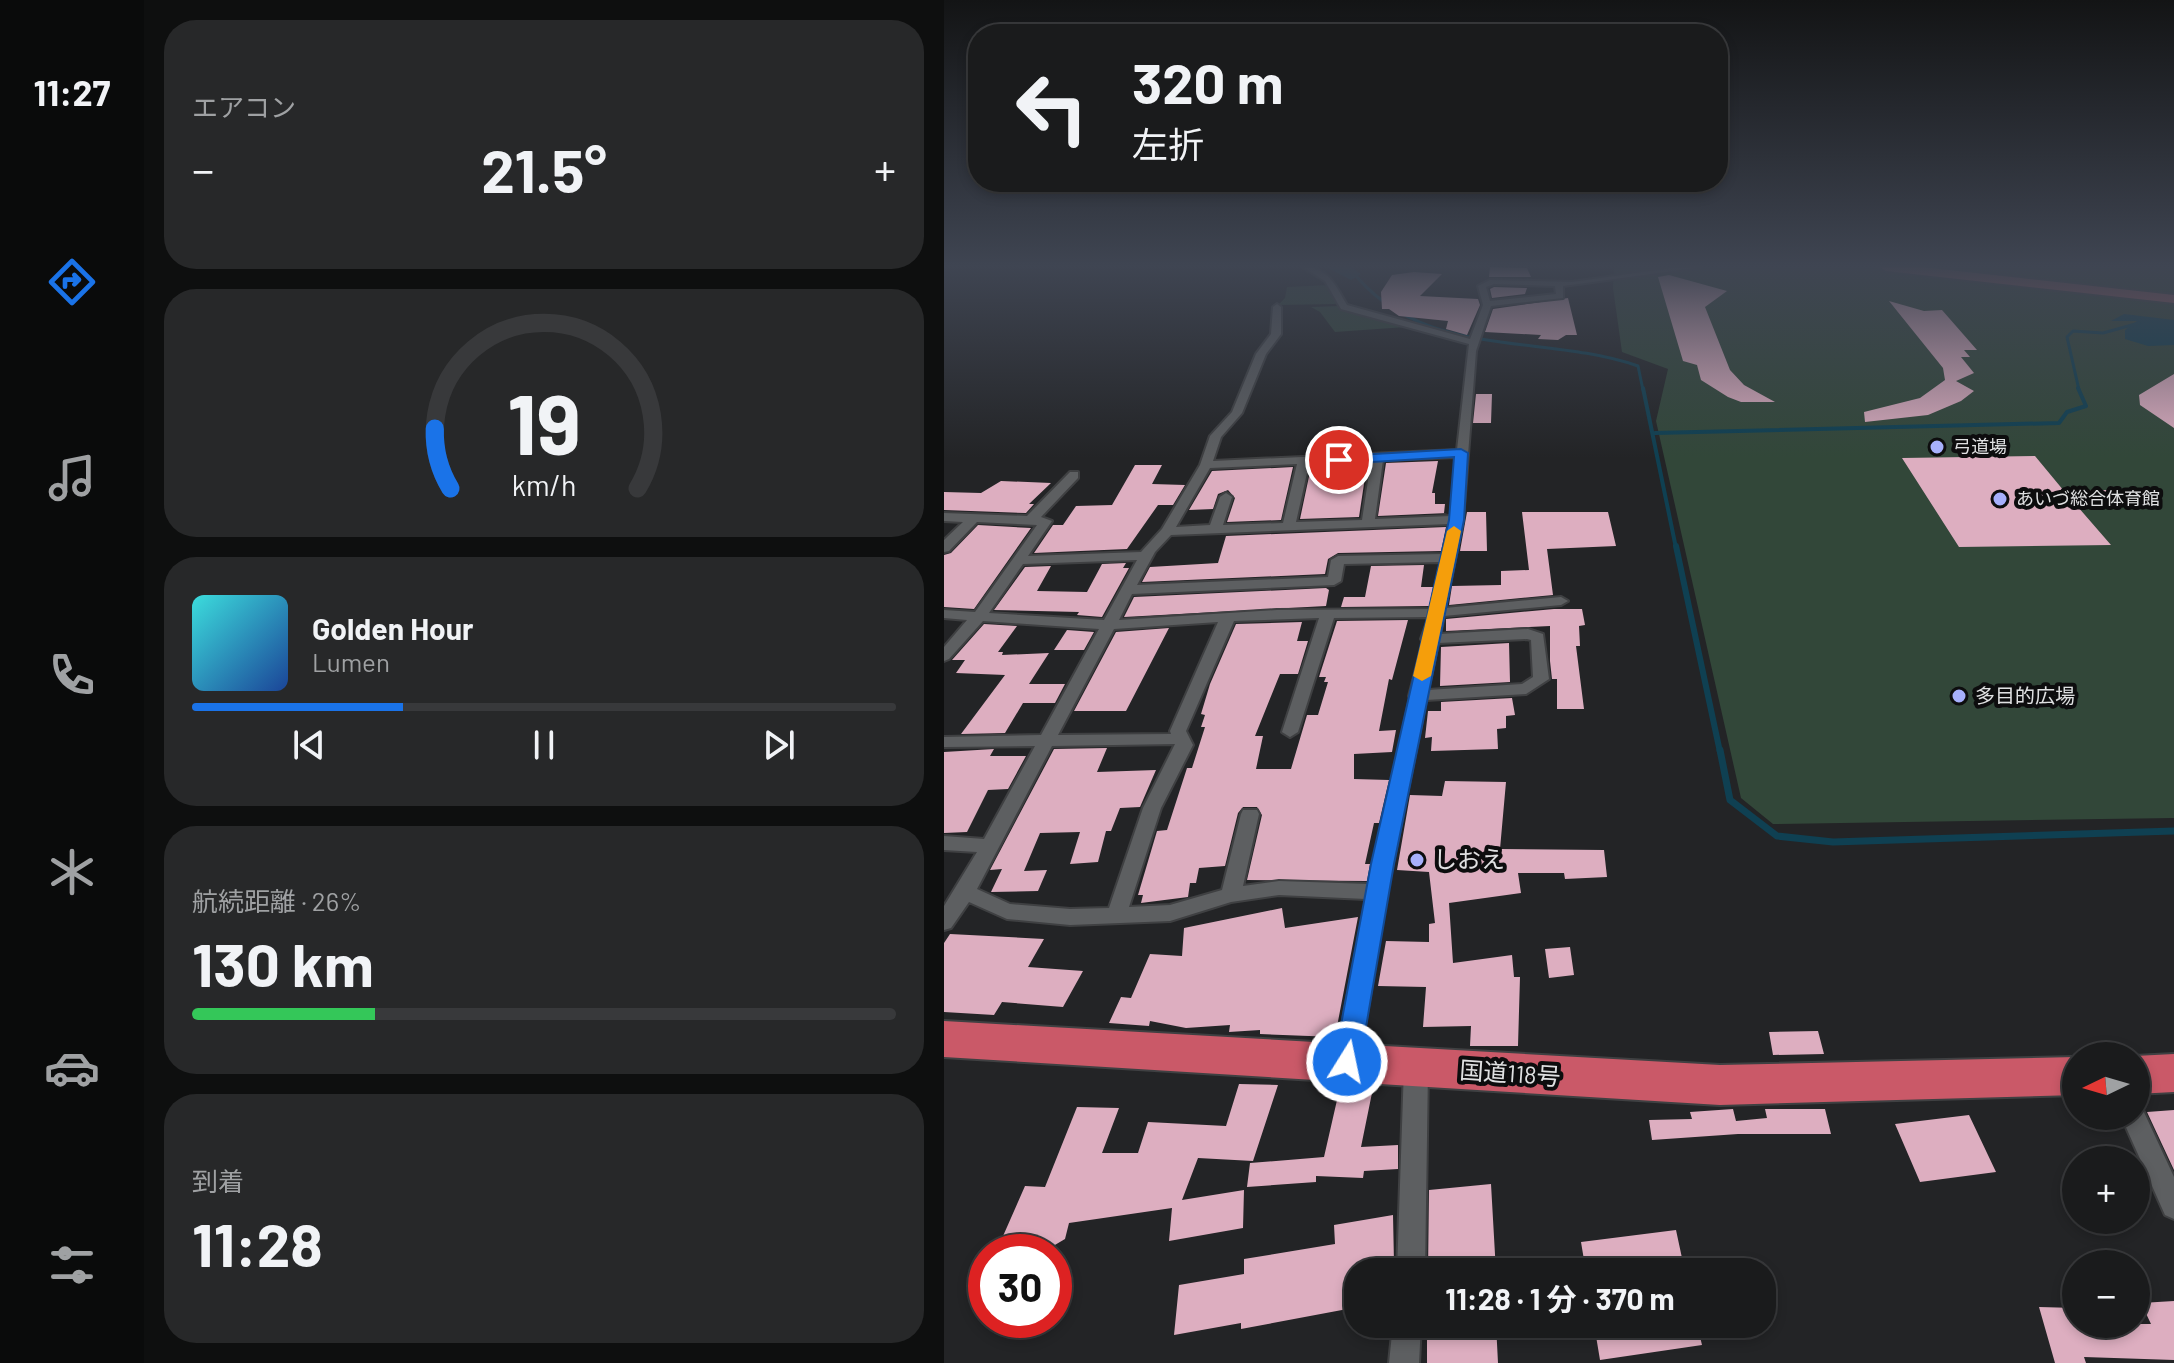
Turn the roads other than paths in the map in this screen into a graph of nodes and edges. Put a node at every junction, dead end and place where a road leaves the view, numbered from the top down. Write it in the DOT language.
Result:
graph roads {
  1 [pos="1276,331"];
  2 [pos="1429,331"];
  3 [pos="1478,331"];
  4 [pos="1474,343"];
  5 [pos="1461,453"];
  6 [pos="1378,455"];
  7 [pos="1304,461"];
  8 [pos="1206,465"];
  9 [pos="1074,475"];
  10 [pos="1226,497"];
  11 [pos="944,517"];
  12 [pos="974,518"];
  13 [pos="1031,520"];
  14 [pos="1457,520"];
  15 [pos="1368,523"];
  16 [pos="1289,526"];
  17 [pos="1215,529"];
  18 [pos="1167,531"];
  19 [pos="944,548"];
  20 [pos="1145,556"];
  21 [pos="1447,558"];
  22 [pos="1018,560"];
  23 [pos="1127,590"];
  24 [pos="1561,601"];
  25 [pos="1434,613"];
  26 [pos="944,614"];
  27 [pos="1328,614"];
  28 [pos="979,616"];
  29 [pos="1228,617"];
  30 [pos="1108,625"];
  31 [pos="1429,639"];
  32 [pos="944,656"];
  33 [pos="1417,696"];
  34 [pos="1290,732"];
  35 [pos="1181,739"];
  36 [pos="944,742"];
  37 [pos="1044,742"];
  38 [pos="1250,814"];
  39 [pos="944,843"];
  40 [pos="987,846"];
  41 [pos="965,892"];
  42 [pos="1377,892"];
  43 [pos="1231,895"];
  44 [pos="1116,916"];
  45 [pos="944,922"];
  46 [pos="944,1039"];
  47 [pos="1347,1062"];
  48 [pos="1416,1068"];
  49 [pos="2174,1073"];
  50 [pos="2150,1074"];
  51 [pos="2062,1076"];
  52 [pos="2139,1130"];
  53 [pos="2174,1206"];
  54 [pos="1411,1258"];
  55 [pos="1406,1338"];
  56 [pos="1404,1363"];
  1 -- 8 [label="street"];
  2 -- 4 [label="street"];
  3 -- 4 [label="street"];
  4 -- 5 [label="street"];
  5 -- 6 [label="street"];
  5 -- 14 [label="street"];
  6 -- 7 [label="street"];
  6 -- 15 [label="street"];
  7 -- 8 [label="street"];
  7 -- 16 [label="street"];
  8 -- 18 [label="street"];
  9 -- 13 [label="street"];
  10 -- 17 [label="street"];
  11 -- 12 [label="street"];
  12 -- 13 [label="street"];
  12 -- 19 [label="street"];
  13 -- 22 [label="street"];
  14 -- 15 [label="street"];
  14 -- 21 [label="street"];
  15 -- 16 [label="street"];
  16 -- 17 [label="street"];
  17 -- 18 [label="street"];
  18 -- 20 [label="street"];
  20 -- 22 [label="street"];
  20 -- 23 [label="street"];
  21 -- 23 [label="street"];
  21 -- 25 [label="street"];
  22 -- 28 [label="street"];
  23 -- 30 [label="street"];
  24 -- 25 [label="street"];
  25 -- 27 [label="street"];
  25 -- 31 [label="street"];
  26 -- 28 [label="street"];
  27 -- 29 [label="street"];
  27 -- 34 [label="street"];
  28 -- 30 [label="street"];
  28 -- 32 [label="street"];
  29 -- 30 [label="street"];
  29 -- 35 [label="street"];
  30 -- 37 [label="street"];
  31 -- 33 [label="street"];
  31 -- 33 [label="street"];
  33 -- 42 [label="street"];
  35 -- 37 [label="street"];
  35 -- 44 [label="street"];
  36 -- 37 [label="street"];
  37 -- 40 [label="street"];
  38 -- 43 [label="street"];
  39 -- 40 [label="street"];
  40 -- 41 [label="street"];
  41 -- 44 [label="street"];
  41 -- 45 [label="street"];
  42 -- 43 [label="street"];
  42 -- 47 [label="street"];
  43 -- 44 [label="street"];
  46 -- 47 [label="highway, 国道118号"];
  47 -- 48 [label="highway, 国道118号"];
  48 -- 51 [label="highway, 国道118号"];
  48 -- 54 [label="street"];
  49 -- 50 [label="highway"];
  52 -- 53 [label="street"];
  55 -- 56 [label="street"];
}
